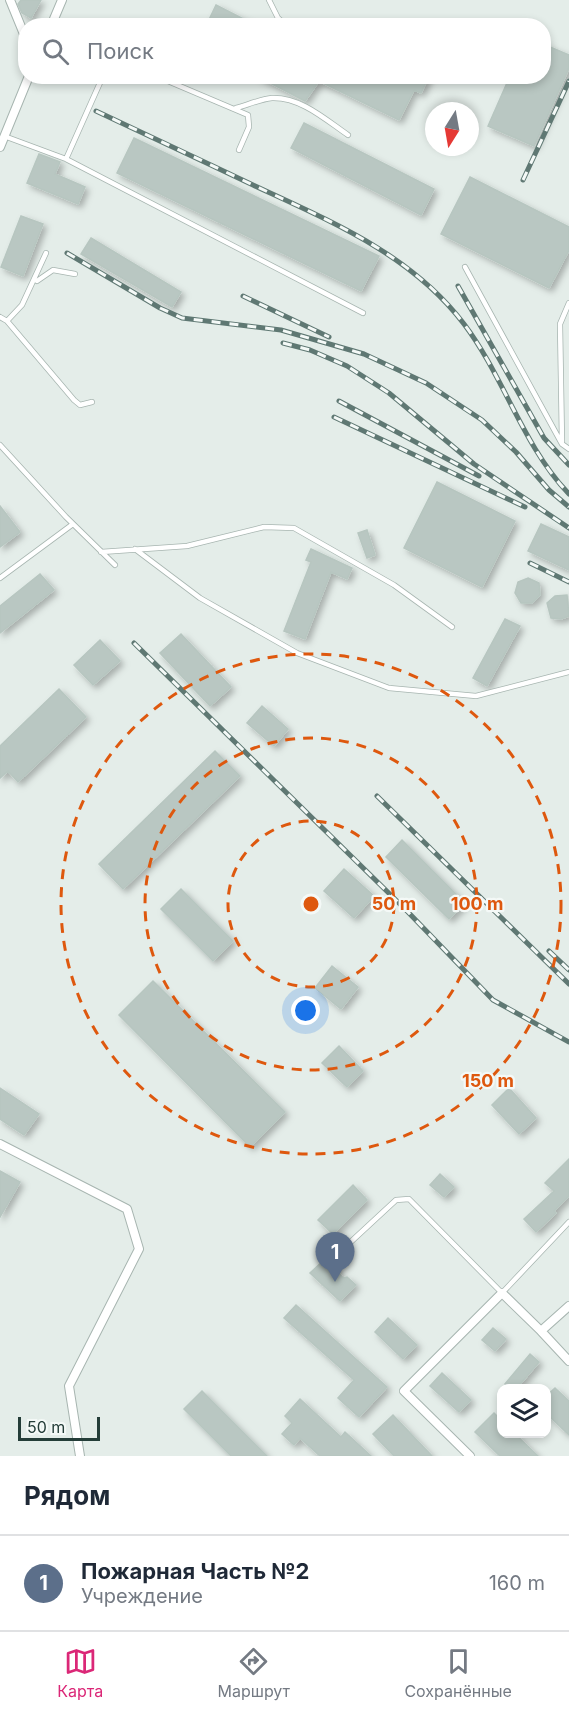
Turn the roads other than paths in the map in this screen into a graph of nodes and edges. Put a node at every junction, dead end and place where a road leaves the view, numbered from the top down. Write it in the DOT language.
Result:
graph roads {
  1 [pos="10,0"];
  2 [pos="62,0"];
  3 [pos="269,0"];
  4 [pos="54,18"];
  5 [pos="279,18"];
  6 [pos="18,20"];
  7 [pos="26,84"];
  8 [pos="99,84"];
  9 [pos="176,84"];
  10 [pos="236,108"];
  11 [pos="348,135"];
  12 [pos="4,136"];
  13 [pos="0,147"];
  14 [pos="239,150"];
  15 [pos="66,159"];
  16 [pos="46,253"];
  17 [pos="465,267"];
  18 [pos="75,274"];
  19 [pos="33,285"];
  20 [pos="569,303"];
  21 [pos="363,313"];
  22 [pos="0,317"];
  23 [pos="8,321"];
  24 [pos="92,402"];
  25 [pos="562,444"];
  26 [pos="0,445"];
  27 [pos="569,449"];
  28 [pos="73,524"];
  29 [pos="135,549"];
  30 [pos="101,552"];
  31 [pos="116,565"];
  32 [pos="0,578"];
  33 [pos="452,627"];
  34 [pos="569,672"];
  35 [pos="0,1144"];
  36 [pos="569,1222"];
  37 [pos="342,1250"];
  38 [pos="502,1293"];
  39 [pos="569,1306"];
  40 [pos="541,1331"];
  41 [pos="569,1361"];
  42 [pos="80,1456"];
  43 [pos="470,1456"];
  1 -- 6 [label="street"];
  2 -- 4 [label="street"];
  3 -- 5 [label="lane"];
  7 -- 12 [label="street"];
  8 -- 15 [label="lane"];
  9 -- 10 [label="lane"];
  10 -- 11 [label="lane"];
  10 -- 14 [label="lane"];
  12 -- 13 [label="street"];
  12 -- 15 [label="lane"];
  15 -- 21 [label="lane"];
  16 -- 19 [label="lane"];
  17 -- 25 [label="lane"];
  18 -- 19 [label="lane"];
  19 -- 23 [label="lane"];
  20 -- 25 [label="lane"];
  22 -- 23 [label="lane"];
  23 -- 24 [label="lane"];
  25 -- 27 [label="lane"];
  26 -- 28 [label="lane"];
  28 -- 30 [label="lane"];
  28 -- 32 [label="lane"];
  29 -- 30 [label="lane"];
  29 -- 33 [label="lane"];
  29 -- 34 [label="lane"];
  30 -- 31 [label="lane"];
  35 -- 42 [label="street"];
  36 -- 38 [label="lane"];
  37 -- 38 [label="lane"];
  38 -- 40 [label="street"];
  38 -- 43 [label="street"];
  39 -- 40 [label="street"];
  40 -- 41 [label="street"];
}
